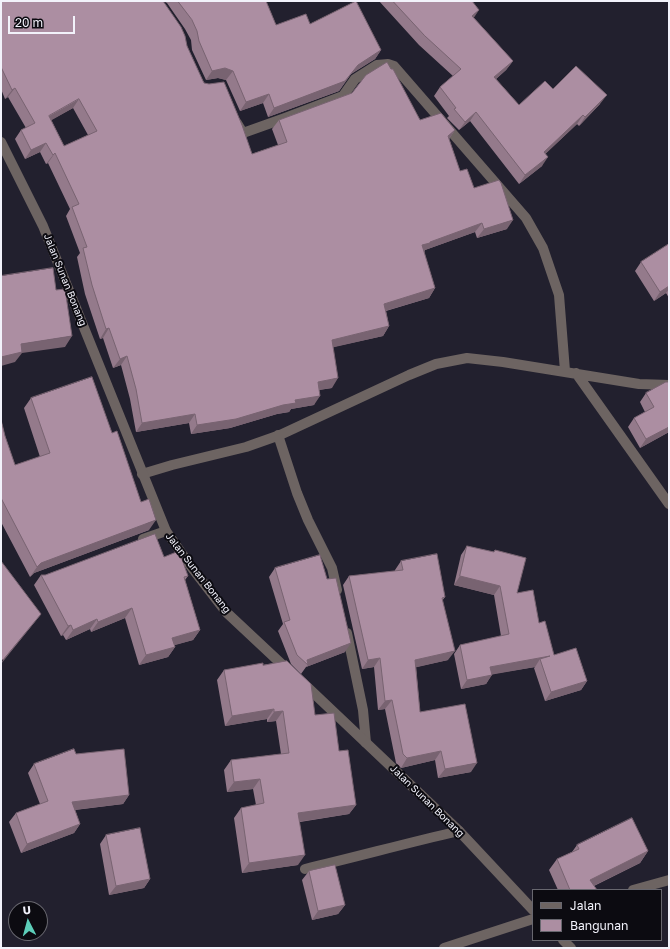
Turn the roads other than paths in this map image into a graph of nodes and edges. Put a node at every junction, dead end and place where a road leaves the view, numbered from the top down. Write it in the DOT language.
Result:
graph roads {
  1 [pos="234,116"];
  2 [pos="1,142"];
  3 [pos="565,371"];
  4 [pos="576,373"];
  5 [pos="669,385"];
  6 [pos="278,435"];
  7 [pos="142,474"];
  8 [pos="669,504"];
  9 [pos="166,531"];
  10 [pos="137,542"];
  11 [pos="339,597"];
  12 [pos="346,626"];
  13 [pos="366,743"];
  14 [pos="459,831"];
  15 [pos="305,868"];
  16 [pos="669,880"];
  17 [pos="637,889"];
  18 [pos="532,909"];
  19 [pos="532,919"];
  20 [pos="444,948"];
  1 -- 3 [label="street"];
  2 -- 7 [label="street, Jalan Sunan Bonang"];
  3 -- 4 [label="street"];
  3 -- 6 [label="street"];
  4 -- 5 [label="street"];
  4 -- 8 [label="street"];
  6 -- 7 [label="street"];
  6 -- 11 [label="street"];
  7 -- 9 [label="street, Jalan Sunan Bonang"];
  9 -- 10 [label="street"];
  9 -- 13 [label="street, Jalan Sunan Bonang"];
  12 -- 13 [label="street"];
  13 -- 14 [label="street, Jalan Sunan Bonang"];
  14 -- 15 [label="street"];
  14 -- 18 [label="street, Jalan Sunan Bonang"];
  16 -- 17 [label="street"];
  19 -- 20 [label="street"];
}
